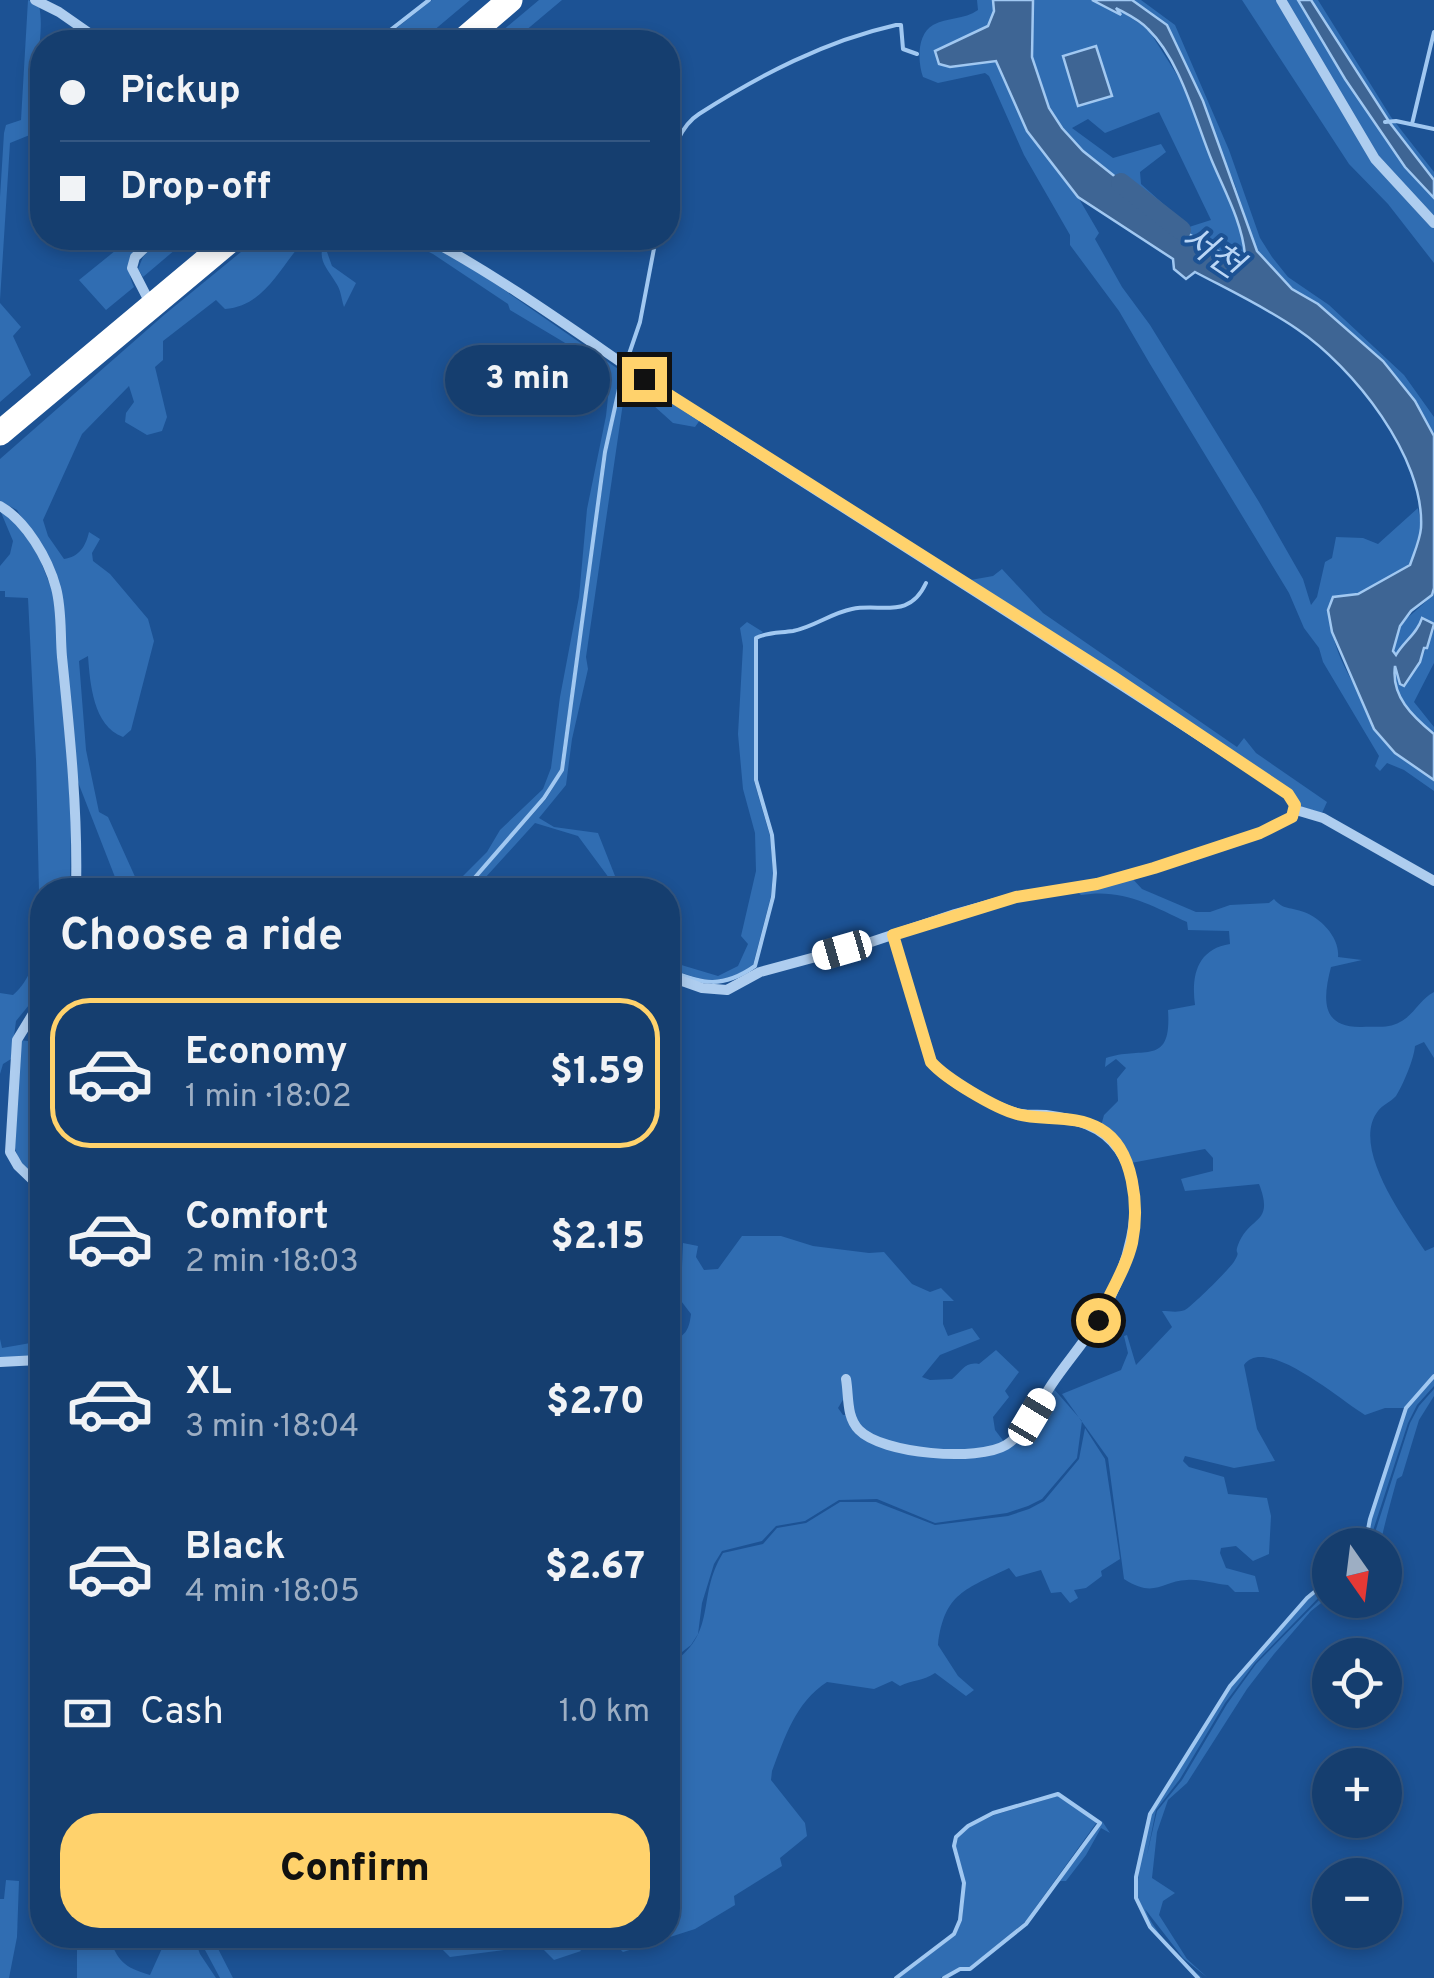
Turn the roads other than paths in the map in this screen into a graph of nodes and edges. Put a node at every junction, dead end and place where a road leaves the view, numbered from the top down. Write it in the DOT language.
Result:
graph roads {
  1 [pos="35,0"];
  2 [pos="510,0"];
  3 [pos="1281,0"];
  4 [pos="85,30"];
  5 [pos="475,30"];
  6 [pos="1434,223"];
  7 [pos="142,250"];
  8 [pos="219,250"];
  9 [pos="450,250"];
  10 [pos="152,306"];
  11 [pos="0,433"];
  12 [pos="0,506"];
  13 [pos="1296,810"];
  14 [pos="76,878"];
  15 [pos="1434,882"];
  16 [pos="893,935"];
  17 [pos="680,980"];
  18 [pos="30,1018"];
  19 [pos="30,1178"];
  20 [pos="30,1358"];
  21 [pos="0,1362"];
  22 [pos="846,1380"];
  1 -- 4 [label="street"];
  2 -- 5 [label="highway"];
  3 -- 6 [label="street"];
  7 -- 10 [label="street"];
  8 -- 10 [label="highway"];
  9 -- 13 [label="street"];
  10 -- 11 [label="highway"];
  12 -- 14 [label="street"];
  13 -- 15 [label="street"];
  13 -- 16 [label="street"];
  16 -- 17 [label="street"];
  16 -- 22 [label="street"];
  18 -- 19 [label="street"];
  20 -- 21 [label="street"];
}
